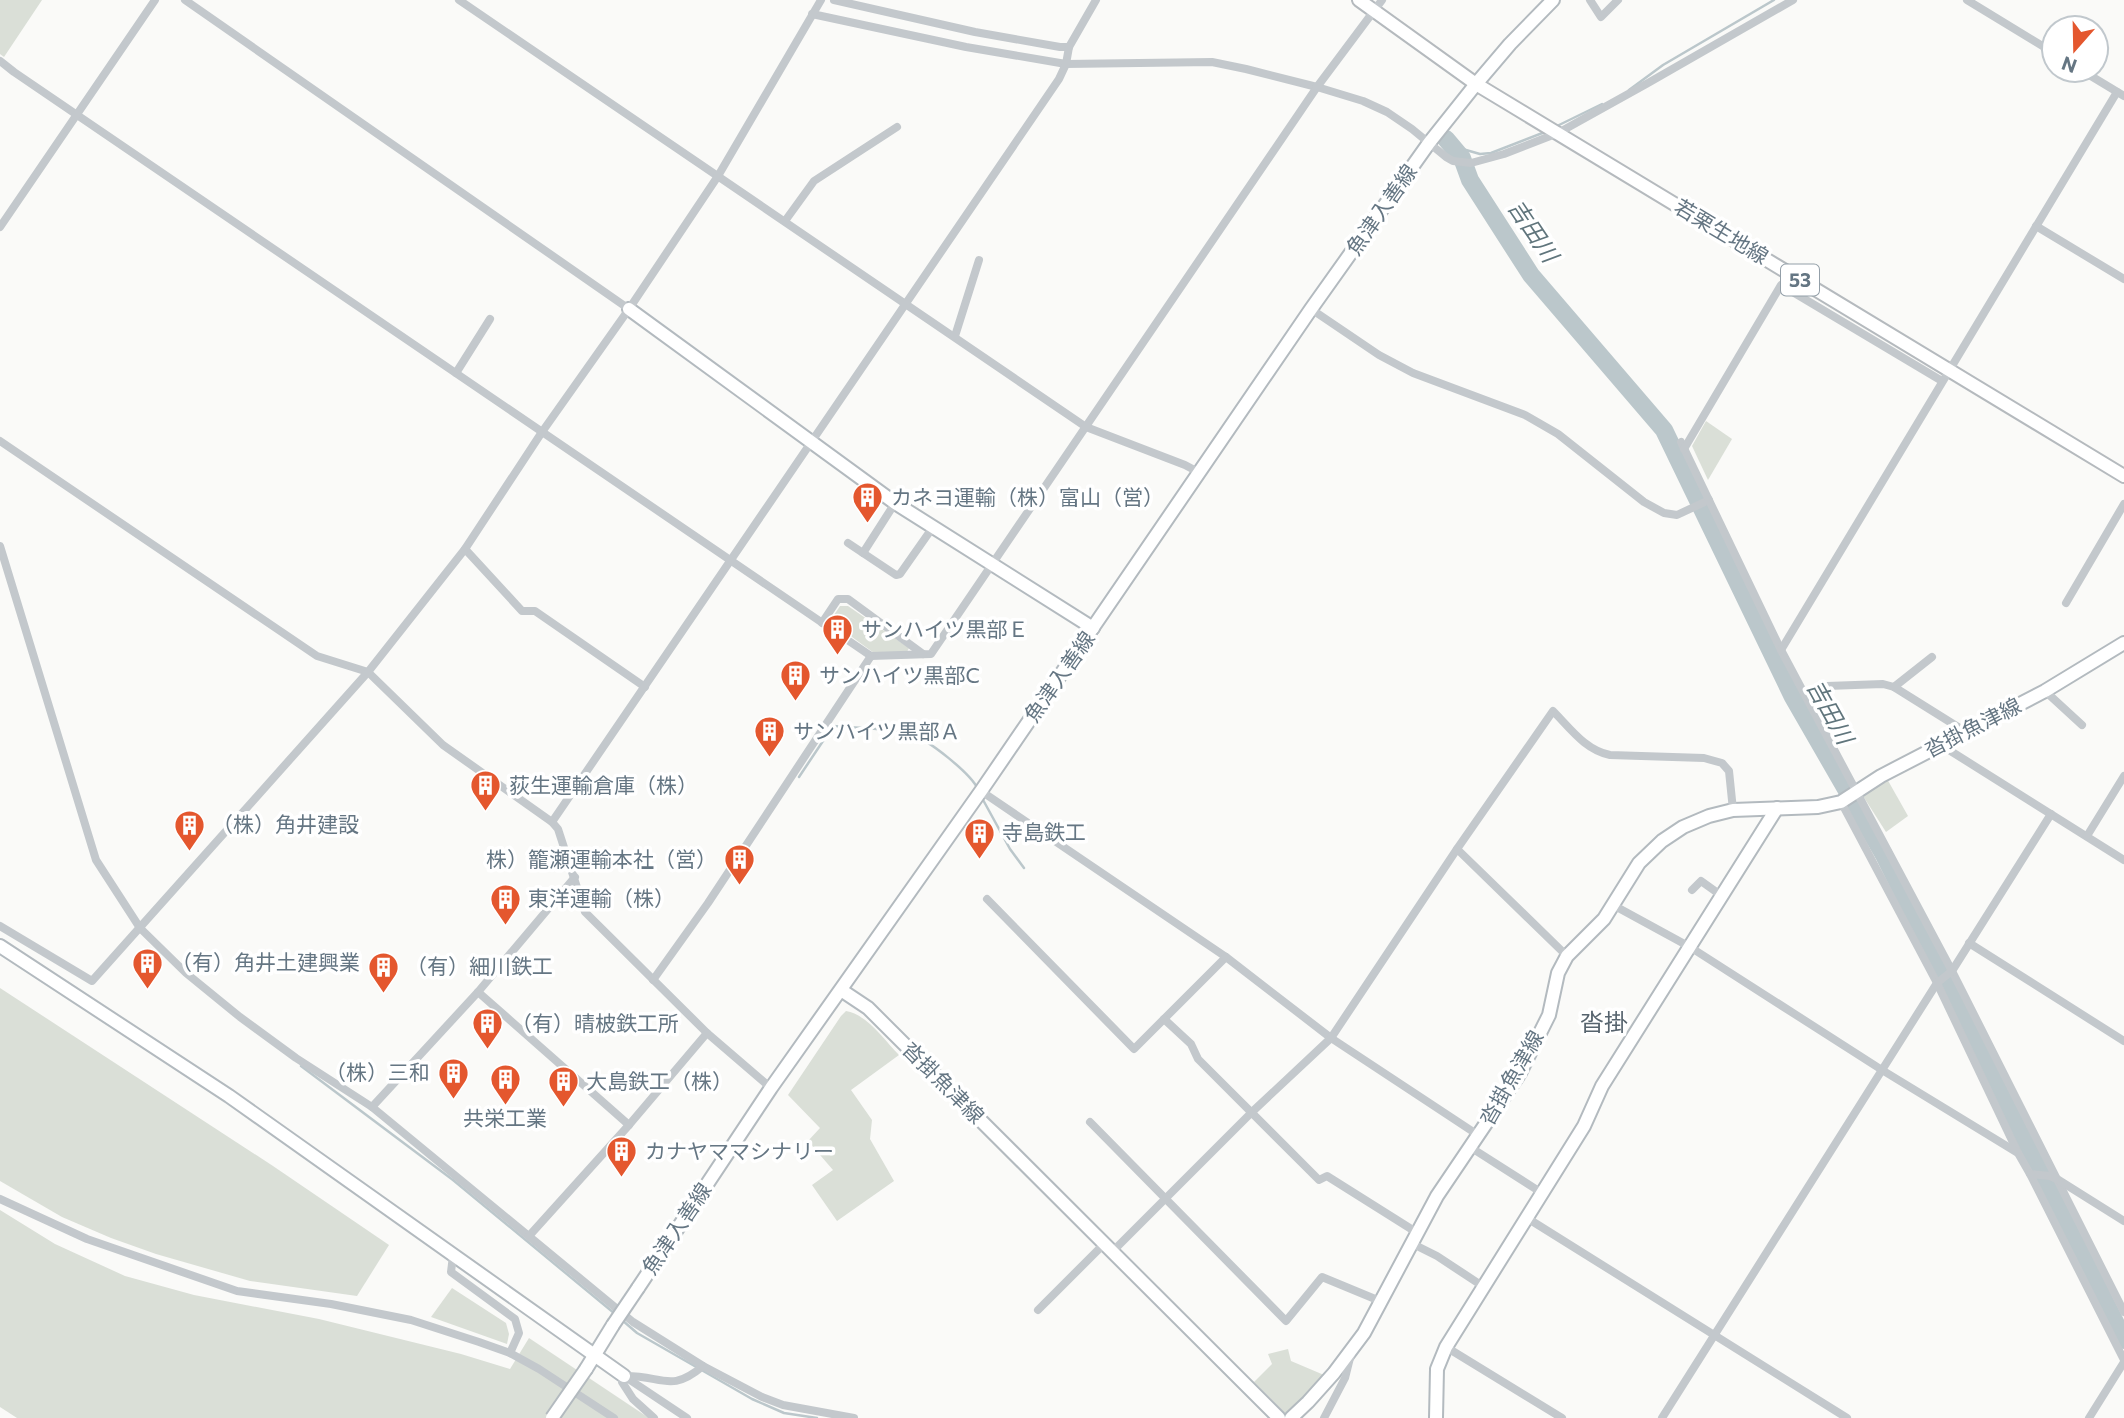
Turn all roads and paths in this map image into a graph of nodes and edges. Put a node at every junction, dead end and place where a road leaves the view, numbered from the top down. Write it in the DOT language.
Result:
graph roads {
  1 [pos="155,0"];
  2 [pos="185,0"];
  3 [pos="459,0"];
  4 [pos="821,0"];
  5 [pos="834,0"];
  6 [pos="1096,0"];
  7 [pos="1359,0"];
  8 [pos="1553,0"];
  9 [pos="1590,0"];
  10 [pos="1618,0"];
  11 [pos="1793,0"];
  12 [pos="1967,0"];
  13 [pos="1378,5"];
  14 [pos="812,14"];
  15 [pos="2040,44"];
  16 [pos="1069,47"];
  17 [pos="0,61"];
  18 [pos="1066,64"];
  19 [pos="1476,83"];
  20 [pos="2104,84"];
  21 [pos="1317,87"];
  22 [pos="2121,94"];
  23 [pos="76,115"];
  24 [pos="897,127"];
  25 [pos="1558,132"];
  26 [pos="1429,143"];
  27 [pos="718,176"];
  28 [pos="785,221"];
  29 [pos="2036,226"];
  30 [pos="0,227"];
  31 [pos="979,260"];
  32 [pos="2124,279"];
  33 [pos="907,304"];
  34 [pos="629,309"];
  35 [pos="1311,309"];
  36 [pos="490,319"];
  37 [pos="955,337"];
  38 [pos="456,373"];
  39 [pos="1945,376"];
  40 [pos="1086,427"];
  41 [pos="542,432"];
  42 [pos="0,441"];
  43 [pos="811,441"];
  44 [pos="1200,473"];
  45 [pos="2124,476"];
  46 [pos="1709,500"];
  47 [pos="895,503"];
  48 [pos="2124,504"];
  49 [pos="933,527"];
  50 [pos="848,543"];
  51 [pos="0,546"];
  52 [pos="465,549"];
  53 [pos="863,553"];
  54 [pos="731,561"];
  55 [pos="991,565"];
  56 [pos="2066,603"];
  57 [pos="822,623"];
  58 [pos="1093,628"];
  59 [pos="2124,643"];
  60 [pos="1781,650"];
  61 [pos="923,654"];
  62 [pos="872,656"];
  63 [pos="1932,657"];
  64 [pos="368,672"];
  65 [pos="645,687"];
  66 [pos="1894,687"];
  67 [pos="2045,691"];
  68 [pos="1806,696"];
  69 [pos="2081,725"];
  70 [pos="1966,732"];
  71 [pos="1941,745"];
  72 [pos="2124,776"];
  73 [pos="981,791"];
  74 [pos="1849,797"];
  75 [pos="1777,808"];
  76 [pos="1733,810"];
  77 [pos="2051,814"];
  78 [pos="552,822"];
  79 [pos="2087,836"];
  80 [pos="1457,849"];
  81 [pos="2124,860"];
  82 [pos="575,877"];
  83 [pos="1692,890"];
  84 [pos="1722,896"];
  85 [pos="987,899"];
  86 [pos="1613,905"];
  87 [pos="0,926"];
  88 [pos="139,928"];
  89 [pos="1969,943"];
  90 [pos="0,946"];
  91 [pos="1690,947"];
  92 [pos="1567,956"];
  93 [pos="1226,957"];
  94 [pos="1950,972"];
  95 [pos="653,980"];
  96 [pos="1939,982"];
  97 [pos="841,990"];
  98 [pos="478,992"];
  99 [pos="1164,1019"];
  100 [pos="707,1033"];
  101 [pos="1331,1038"];
  102 [pos="2124,1041"];
  103 [pos="1882,1070"];
  104 [pos="771,1088"];
  105 [pos="372,1107"];
  106 [pos="1252,1112"];
  107 [pos="1090,1122"];
  108 [pos="629,1125"];
  109 [pos="1478,1135"];
  110 [pos="1470,1147"];
  111 [pos="2018,1153"];
  112 [pos="2033,1175"];
  113 [pos="2054,1177"];
  114 [pos="1542,1193"];
  115 [pos="0,1199"];
  116 [pos="1166,1200"];
  117 [pos="1527,1218"];
  118 [pos="2124,1221"];
  119 [pos="529,1236"];
  120 [pos="1413,1238"];
  121 [pos="1108,1248"];
  122 [pos="453,1256"];
  123 [pos="1484,1287"];
  124 [pos="1380,1301"];
  125 [pos="1038,1310"];
  126 [pos="2124,1312"];
  127 [pos="1714,1336"];
  128 [pos="1446,1347"];
  129 [pos="1351,1351"];
  130 [pos="510,1353"];
  131 [pos="594,1355"];
  132 [pos="2124,1361"];
  133 [pos="703,1366"];
  134 [pos="624,1377"];
  135 [pos="552,1418"];
  136 [pos="614,1418"];
  137 [pos="654,1418"];
  138 [pos="687,1418"];
  139 [pos="854,1418"];
  140 [pos="1279,1418"];
  141 [pos="1291,1418"];
  142 [pos="1324,1418"];
  143 [pos="1436,1418"];
  144 [pos="1562,1418"];
  145 [pos="1662,1418"];
  146 [pos="1847,1418"];
  147 [pos="2089,1418"];
  1 -- 23 [label="street"];
  2 -- 34 [label="street"];
  3 -- 27 [label="street"];
  4 -- 14 [label="street"];
  5 -- 16 [label="street"];
  6 -- 16 [label="street"];
  7 -- 13 [label="main road, 若栗生地線 / 53"];
  8 -- 19 [label="main road, 魚津入善線"];
  9 -- 10 [label="street"];
  11 -- 25 [label="street"];
  12 -- 15 [label="street"];
  13 -- 19 [label="main road, 若栗生地線 / 53"];
  13 -- 21 [label="street"];
  14 -- 18 [label="street"];
  14 -- 27 [label="street"];
  16 -- 18 [label="street"];
  17 -- 23 [label="street"];
  18 -- 21 [label="street"];
  18 -- 33 [label="street"];
  19 -- 25 [label="main road, 若栗生地線 / 53"];
  19 -- 26 [label="main road, 魚津入善線"];
  20 -- 22 [label="street"];
  21 -- 26 [label="street"];
  21 -- 40 [label="street"];
  22 -- 29 [label="street"];
  23 -- 30 [label="street"];
  23 -- 38 [label="street"];
  24 -- 28 [label="street"];
  25 -- 26 [label="street"];
  25 -- 39 [label="main road, 若栗生地線 / 53"];
  26 -- 35 [label="main road, 魚津入善線"];
  27 -- 28 [label="street"];
  27 -- 34 [label="street"];
  28 -- 33 [label="street"];
  29 -- 32 [label="street"];
  29 -- 39 [label="street"];
  31 -- 37 [label="street"];
  33 -- 37 [label="street"];
  33 -- 43 [label="street"];
  34 -- 41 [label="street"];
  34 -- 43 [label="main road"];
  35 -- 44 [label="main road, 魚津入善線"];
  35 -- 46 [label="street"];
  36 -- 38 [label="street"];
  37 -- 40 [label="street"];
  38 -- 41 [label="street"];
  39 -- 45 [label="main road, 若栗生地線 / 53"];
  39 -- 46 [label="street"];
  39 -- 60 [label="street"];
  40 -- 44 [label="street"];
  40 -- 55 [label="street"];
  41 -- 52 [label="street"];
  41 -- 54 [label="street"];
  42 -- 64 [label="street"];
  43 -- 47 [label="main road"];
  43 -- 54 [label="street"];
  44 -- 58 [label="main road, 魚津入善線"];
  46 -- 60 [label="street"];
  47 -- 49 [label="main road"];
  47 -- 53 [label="street"];
  48 -- 56 [label="street"];
  49 -- 53 [label="street"];
  49 -- 55 [label="main road"];
  50 -- 53 [label="street"];
  51 -- 88 [label="street"];
  52 -- 64 [label="street"];
  52 -- 65 [label="street"];
  54 -- 57 [label="street"];
  54 -- 65 [label="street"];
  55 -- 58 [label="main road"];
  55 -- 61 [label="street"];
  57 -- 61 [label="street"];
  57 -- 62 [label="street"];
  58 -- 73 [label="main road, 魚津入善線"];
  59 -- 67 [label="main road, 沓掛魚津線"];
  60 -- 68 [label="street"];
  61 -- 62 [label="street"];
  62 -- 95 [label="street"];
  63 -- 66 [label="street"];
  64 -- 78 [label="street"];
  64 -- 88 [label="street"];
  65 -- 78 [label="street"];
  66 -- 68 [label="street"];
  66 -- 70 [label="street"];
  67 -- 69 [label="street"];
  67 -- 70 [label="main road, 沓掛魚津線"];
  68 -- 74 [label="street"];
  70 -- 71 [label="main road, 沓掛魚津線"];
  71 -- 74 [label="main road, 沓掛魚津線"];
  71 -- 77 [label="street"];
  72 -- 79 [label="street"];
  73 -- 93 [label="street"];
  73 -- 97 [label="main road, 魚津入善線"];
  74 -- 75 [label="main road, 沓掛魚津線"];
  74 -- 94 [label="street"];
  74 -- 96 [label="street"];
  75 -- 76 [label="main road, 沓掛魚津線"];
  75 -- 84 [label="main road"];
  76 -- 80 [label="street"];
  76 -- 86 [label="main road, 沓掛魚津線"];
  77 -- 79 [label="street"];
  77 -- 89 [label="street"];
  78 -- 82 [label="street"];
  79 -- 81 [label="street"];
  80 -- 92 [label="street"];
  80 -- 101 [label="street"];
  82 -- 95 [label="street"];
  82 -- 98 [label="street"];
  83 -- 84 [label="street"];
  84 -- 91 [label="main road"];
  85 -- 99 [label="street"];
  86 -- 91 [label="street"];
  86 -- 92 [label="main road, 沓掛魚津線"];
  87 -- 88 [label="street"];
  88 -- 105 [label="street"];
  89 -- 94 [label="street"];
  89 -- 102 [label="street"];
  90 -- 122 [label="main road"];
  91 -- 103 [label="street"];
  91 -- 114 [label="main road"];
  92 -- 109 [label="main road, 沓掛魚津線"];
  93 -- 99 [label="street"];
  93 -- 101 [label="street"];
  94 -- 96 [label="street"];
  94 -- 113 [label="street"];
  95 -- 100 [label="street"];
  96 -- 103 [label="street"];
  96 -- 111 [label="street"];
  97 -- 104 [label="main road, 魚津入善線"];
  97 -- 121 [label="main road, 沓掛魚津線"];
  98 -- 105 [label="street"];
  98 -- 108 [label="street"];
  99 -- 106 [label="street"];
  100 -- 104 [label="street"];
  100 -- 108 [label="street"];
  101 -- 106 [label="street"];
  101 -- 109 [label="street"];
  103 -- 111 [label="street"];
  103 -- 127 [label="street"];
  104 -- 131 [label="main road, 魚津入善線, bridge"];
  105 -- 119 [label="street"];
  106 -- 116 [label="street"];
  106 -- 120 [label="street"];
  107 -- 116 [label="street"];
  108 -- 119 [label="street"];
  109 -- 110 [label="main road, 沓掛魚津線"];
  110 -- 114 [label="street"];
  110 -- 120 [label="main road, 沓掛魚津線"];
  111 -- 112 [label="street"];
  112 -- 113 [label="street"];
  112 -- 132 [label="street"];
  113 -- 118 [label="street"];
  113 -- 126 [label="street"];
  114 -- 117 [label="main road"];
  115 -- 130 [label="street"];
  116 -- 121 [label="street"];
  116 -- 124 [label="street"];
  117 -- 123 [label="main road"];
  117 -- 127 [label="street"];
  119 -- 133 [label="street"];
  120 -- 123 [label="street"];
  120 -- 124 [label="main road, 沓掛魚津線"];
  121 -- 125 [label="street"];
  121 -- 140 [label="main road, 沓掛魚津線"];
  122 -- 130 [label="street"];
  122 -- 131 [label="main road"];
  123 -- 128 [label="main road"];
  124 -- 129 [label="main road, 沓掛魚津線"];
  127 -- 145 [label="street"];
  127 -- 146 [label="street"];
  128 -- 143 [label="main road"];
  128 -- 144 [label="street"];
  129 -- 141 [label="main road, 沓掛魚津線"];
  129 -- 142 [label="street"];
  130 -- 136 [label="street"];
  131 -- 134 [label="main road"];
  131 -- 135 [label="main road, 魚津入善線, bridge"];
  132 -- 147 [label="street"];
  133 -- 134 [label="street"];
  133 -- 139 [label="street"];
  134 -- 137 [label="street"];
  134 -- 138 [label="street"];
}
